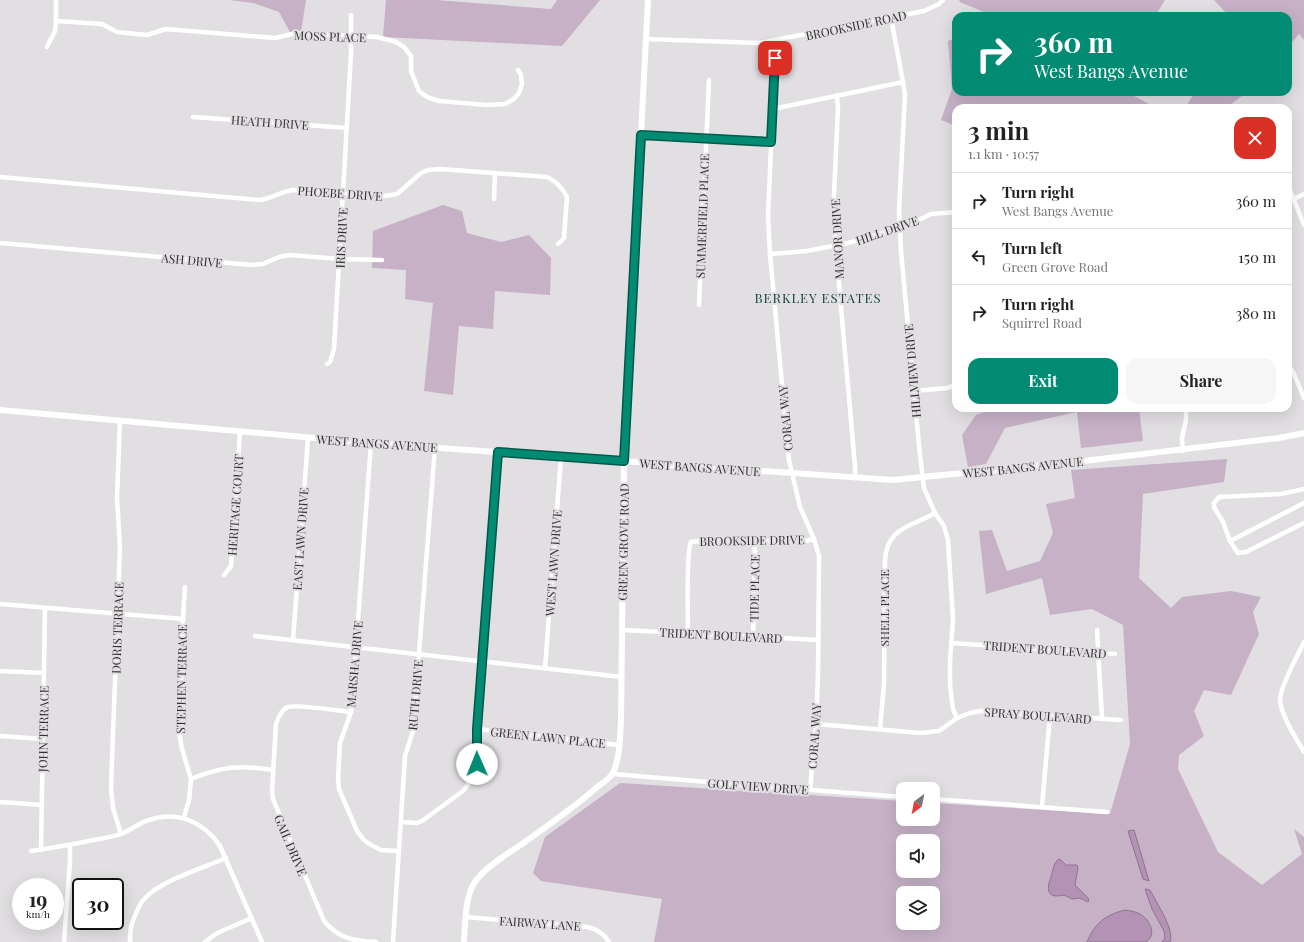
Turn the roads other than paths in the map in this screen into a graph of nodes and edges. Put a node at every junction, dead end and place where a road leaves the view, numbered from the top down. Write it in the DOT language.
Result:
graph roads {
  1 [pos="56,0"];
  2 [pos="648,0"];
  3 [pos="943,0"];
  4 [pos="351,14"];
  5 [pos="890,18"];
  6 [pos="56,21"];
  7 [pos="351,35"];
  8 [pos="646,39"];
  9 [pos="774,41"];
  10 [pos="48,47"];
  11 [pos="518,70"];
  12 [pos="709,80"];
  13 [pos="903,82"];
  14 [pos="837,95"];
  15 [pos="773,109"];
  16 [pos="193,117"];
  17 [pos="347,128"];
  18 [pos="641,135"];
  19 [pos="706,138"];
  20 [pos="771,142"];
  21 [pos="495,173"];
  22 [pos="0,178"];
  23 [pos="343,193"];
  24 [pos="1292,194"];
  25 [pos="1304,194"];
  26 [pos="494,199"];
  27 [pos="1294,199"];
  28 [pos="952,212"];
  29 [pos="1304,225"];
  30 [pos="900,227"];
  31 [pos="0,243"];
  32 [pos="558,244"];
  33 [pos="835,245"];
  34 [pos="770,254"];
  35 [pos="340,259"];
  36 [pos="382,260"];
  37 [pos="699,304"];
  38 [pos="327,364"];
  39 [pos="1292,371"];
  40 [pos="952,386"];
  41 [pos="914,391"];
  42 [pos="1304,398"];
  43 [pos="0,410"];
  44 [pos="1186,412"];
  45 [pos="120,421"];
  46 [pos="240,432"];
  47 [pos="1304,433"];
  48 [pos="308,438"];
  49 [pos="371,443"];
  50 [pos="435,447"];
  51 [pos="1183,450"];
  52 [pos="498,452"];
  53 [pos="561,457"];
  54 [pos="624,461"];
  55 [pos="792,473"];
  56 [pos="922,477"];
  57 [pos="855,478"];
  58 [pos="1304,489"];
  59 [pos="1304,504"];
  60 [pos="935,513"];
  61 [pos="1304,523"];
  62 [pos="814,539"];
  63 [pos="755,540"];
  64 [pos="1230,541"];
  65 [pos="224,575"];
  66 [pos="185,587"];
  67 [pos="0,604"];
  68 [pos="45,608"];
  69 [pos="118,614"];
  70 [pos="183,619"];
  71 [pos="623,630"];
  72 [pos="1097,630"];
  73 [pos="688,633"];
  74 [pos="256,636"];
  75 [pos="753,637"];
  76 [pos="293,640"];
  77 [pos="819,640"];
  78 [pos="1304,642"];
  79 [pos="952,643"];
  80 [pos="356,647"];
  81 [pos="1098,653"];
  82 [pos="419,654"];
  83 [pos="1115,654"];
  84 [pos="482,661"];
  85 [pos="545,668"];
  86 [pos="0,671"];
  87 [pos="44,673"];
  88 [pos="622,676"];
  89 [pos="351,712"];
  90 [pos="1050,716"];
  91 [pos="957,718"];
  92 [pos="1102,719"];
  93 [pos="1120,720"];
  94 [pos="816,724"];
  95 [pos="477,729"];
  96 [pos="880,729"];
  97 [pos="0,736"];
  98 [pos="43,739"];
  99 [pos="619,745"];
  100 [pos="1304,752"];
  101 [pos="273,770"];
  102 [pos="613,774"];
  103 [pos="191,779"];
  104 [pos="810,790"];
  105 [pos="896,796"];
  106 [pos="940,799"];
  107 [pos="0,802"];
  108 [pos="42,805"];
  109 [pos="1042,806"];
  110 [pos="1107,812"];
  111 [pos="184,817"];
  112 [pos="401,822"];
  113 [pos="121,834"];
  114 [pos="70,846"];
  115 [pos="41,850"];
  116 [pos="31,851"];
  117 [pos="398,851"];
  118 [pos="226,858"];
  119 [pos="466,917"];
  120 [pos="252,918"];
  121 [pos="64,942"];
  122 [pos="130,942"];
  123 [pos="205,942"];
  124 [pos="262,942"];
  125 [pos="376,942"];
  126 [pos="393,942"];
  127 [pos="464,942"];
  128 [pos="609,942"];
  1 -- 6 [label="street"];
  2 -- 8 [label="street, GREEN GROVE ROAD"];
  3 -- 5 [label="street, BROOKSIDE ROAD"];
  4 -- 7 [label="street, IRIS DRIVE"];
  5 -- 9 [label="street, BROOKSIDE ROAD"];
  5 -- 13 [label="street, HILLVIEW DRIVE"];
  6 -- 7 [label="street, MOSS PLACE"];
  6 -- 10 [label="street"];
  7 -- 11 [label="street, MOSS PLACE"];
  7 -- 17 [label="street, IRIS DRIVE"];
  8 -- 9 [label="street, BROOKSIDE ROAD"];
  8 -- 18 [label="street, GREEN GROVE ROAD"];
  9 -- 15 [label="street, CORAL WAY"];
  12 -- 19 [label="street, SUMMERFIELD PLACE"];
  13 -- 14 [label="street"];
  13 -- 30 [label="street, HILLVIEW DRIVE"];
  14 -- 15 [label="street"];
  14 -- 33 [label="street, MANOR DRIVE"];
  15 -- 20 [label="street, CORAL WAY"];
  16 -- 17 [label="street, HEATH DRIVE"];
  17 -- 23 [label="street, IRIS DRIVE"];
  18 -- 19 [label="street"];
  18 -- 54 [label="street, GREEN GROVE ROAD"];
  19 -- 20 [label="street"];
  19 -- 37 [label="street, SUMMERFIELD PLACE"];
  20 -- 34 [label="street, CORAL WAY"];
  21 -- 23 [label="street, PHOEBE DRIVE"];
  21 -- 26 [label="street"];
  21 -- 32 [label="street, PHOEBE DRIVE"];
  22 -- 23 [label="street, PHOEBE DRIVE"];
  23 -- 35 [label="street, IRIS DRIVE"];
  24 -- 27 [label="street"];
  25 -- 27 [label="street"];
  27 -- 29 [label="street"];
  28 -- 30 [label="street, HILL DRIVE"];
  30 -- 33 [label="street, HILL DRIVE"];
  30 -- 41 [label="street, HILLVIEW DRIVE"];
  31 -- 35 [label="street, ASH DRIVE"];
  33 -- 34 [label="street, HILL DRIVE"];
  33 -- 57 [label="street, MANOR DRIVE"];
  34 -- 55 [label="street, CORAL WAY"];
  35 -- 36 [label="street, ASH DRIVE"];
  35 -- 38 [label="street, IRIS DRIVE"];
  39 -- 42 [label="street"];
  40 -- 41 [label="street"];
  41 -- 56 [label="street, HILLVIEW DRIVE"];
  43 -- 45 [label="street, WEST BANGS AVENUE"];
  44 -- 51 [label="street"];
  45 -- 46 [label="street, WEST BANGS AVENUE"];
  45 -- 69 [label="street, DORIS TERRACE"];
  46 -- 48 [label="street, WEST BANGS AVENUE"];
  46 -- 65 [label="street, HERITAGE COURT"];
  47 -- 51 [label="street, WEST BANGS AVENUE"];
  48 -- 49 [label="street, WEST BANGS AVENUE"];
  48 -- 76 [label="street, EAST LAWN DRIVE"];
  49 -- 50 [label="street, WEST BANGS AVENUE"];
  49 -- 80 [label="street, MARSHA DRIVE"];
  50 -- 52 [label="street, WEST BANGS AVENUE"];
  50 -- 82 [label="street, RUTH DRIVE"];
  51 -- 56 [label="street, WEST BANGS AVENUE"];
  52 -- 53 [label="street, WEST BANGS AVENUE"];
  52 -- 84 [label="street"];
  53 -- 54 [label="street, WEST BANGS AVENUE"];
  53 -- 85 [label="street, WEST LAWN DRIVE"];
  54 -- 55 [label="street, WEST BANGS AVENUE"];
  54 -- 71 [label="street, GREEN GROVE ROAD"];
  55 -- 57 [label="street, WEST BANGS AVENUE"];
  55 -- 62 [label="street, CORAL WAY"];
  56 -- 57 [label="street, WEST BANGS AVENUE"];
  56 -- 60 [label="street, HILLVIEW DRIVE"];
  58 -- 64 [label="street"];
  59 -- 64 [label="street"];
  60 -- 79 [label="street, HILLVIEW DRIVE"];
  60 -- 96 [label="street, SHELL PLACE"];
  61 -- 64 [label="street"];
  62 -- 63 [label="street, BROOKSIDE DRIVE"];
  62 -- 77 [label="street, CORAL WAY"];
  63 -- 73 [label="street, BROOKSIDE DRIVE"];
  63 -- 75 [label="street, TIDE PLACE"];
  66 -- 70 [label="street, STEPHEN TERRACE"];
  67 -- 68 [label="street"];
  68 -- 69 [label="street"];
  68 -- 87 [label="street, JOHN TERRACE"];
  69 -- 70 [label="street"];
  69 -- 113 [label="street, DORIS TERRACE"];
  70 -- 103 [label="street, STEPHEN TERRACE"];
  71 -- 73 [label="street, TRIDENT BOULEVARD"];
  71 -- 88 [label="street, GREEN GROVE ROAD"];
  72 -- 81 [label="street"];
  73 -- 75 [label="street, TRIDENT BOULEVARD"];
  74 -- 76 [label="street"];
  75 -- 77 [label="street, TRIDENT BOULEVARD"];
  76 -- 80 [label="street"];
  77 -- 94 [label="street, CORAL WAY"];
  78 -- 100 [label="street"];
  79 -- 81 [label="street, TRIDENT BOULEVARD"];
  79 -- 91 [label="street, HILLVIEW DRIVE"];
  80 -- 82 [label="street"];
  80 -- 89 [label="street, MARSHA DRIVE"];
  81 -- 83 [label="street, TRIDENT BOULEVARD"];
  81 -- 92 [label="street"];
  82 -- 84 [label="street"];
  82 -- 112 [label="street, RUTH DRIVE"];
  84 -- 85 [label="street"];
  84 -- 95 [label="street"];
  85 -- 88 [label="street"];
  86 -- 87 [label="street"];
  87 -- 98 [label="street, JOHN TERRACE"];
  88 -- 99 [label="street, GREEN GROVE ROAD"];
  89 -- 101 [label="street, GAIL DRIVE"];
  89 -- 117 [label="street, MARSHA DRIVE"];
  90 -- 91 [label="street, SPRAY BOULEVARD"];
  90 -- 92 [label="street, SPRAY BOULEVARD"];
  90 -- 109 [label="street"];
  91 -- 96 [label="street, SPRAY BOULEVARD"];
  92 -- 93 [label="street, SPRAY BOULEVARD"];
  94 -- 96 [label="street, SPRAY BOULEVARD"];
  94 -- 104 [label="street, CORAL WAY"];
  95 -- 99 [label="street, GREEN LAWN PLACE"];
  95 -- 112 [label="street"];
  97 -- 98 [label="street"];
  98 -- 108 [label="street, JOHN TERRACE"];
  99 -- 102 [label="street, GREEN GROVE ROAD"];
  101 -- 103 [label="street"];
  101 -- 125 [label="street, GAIL DRIVE"];
  102 -- 104 [label="street, GOLF VIEW DRIVE"];
  102 -- 119 [label="street"];
  103 -- 111 [label="street, STEPHEN TERRACE"];
  104 -- 105 [label="street, GOLF VIEW DRIVE"];
  106 -- 109 [label="street"];
  107 -- 108 [label="street"];
  108 -- 115 [label="street, JOHN TERRACE"];
  109 -- 110 [label="street"];
  111 -- 113 [label="street"];
  111 -- 118 [label="street"];
  112 -- 117 [label="street, RUTH DRIVE"];
  113 -- 114 [label="street"];
  114 -- 115 [label="street"];
  114 -- 121 [label="street"];
  115 -- 116 [label="street"];
  117 -- 126 [label="street, RUTH DRIVE"];
  118 -- 120 [label="street"];
  118 -- 122 [label="street"];
  119 -- 127 [label="street"];
  119 -- 128 [label="street, FAIRWAY LANE"];
  120 -- 123 [label="street"];
  120 -- 124 [label="street"];
}
